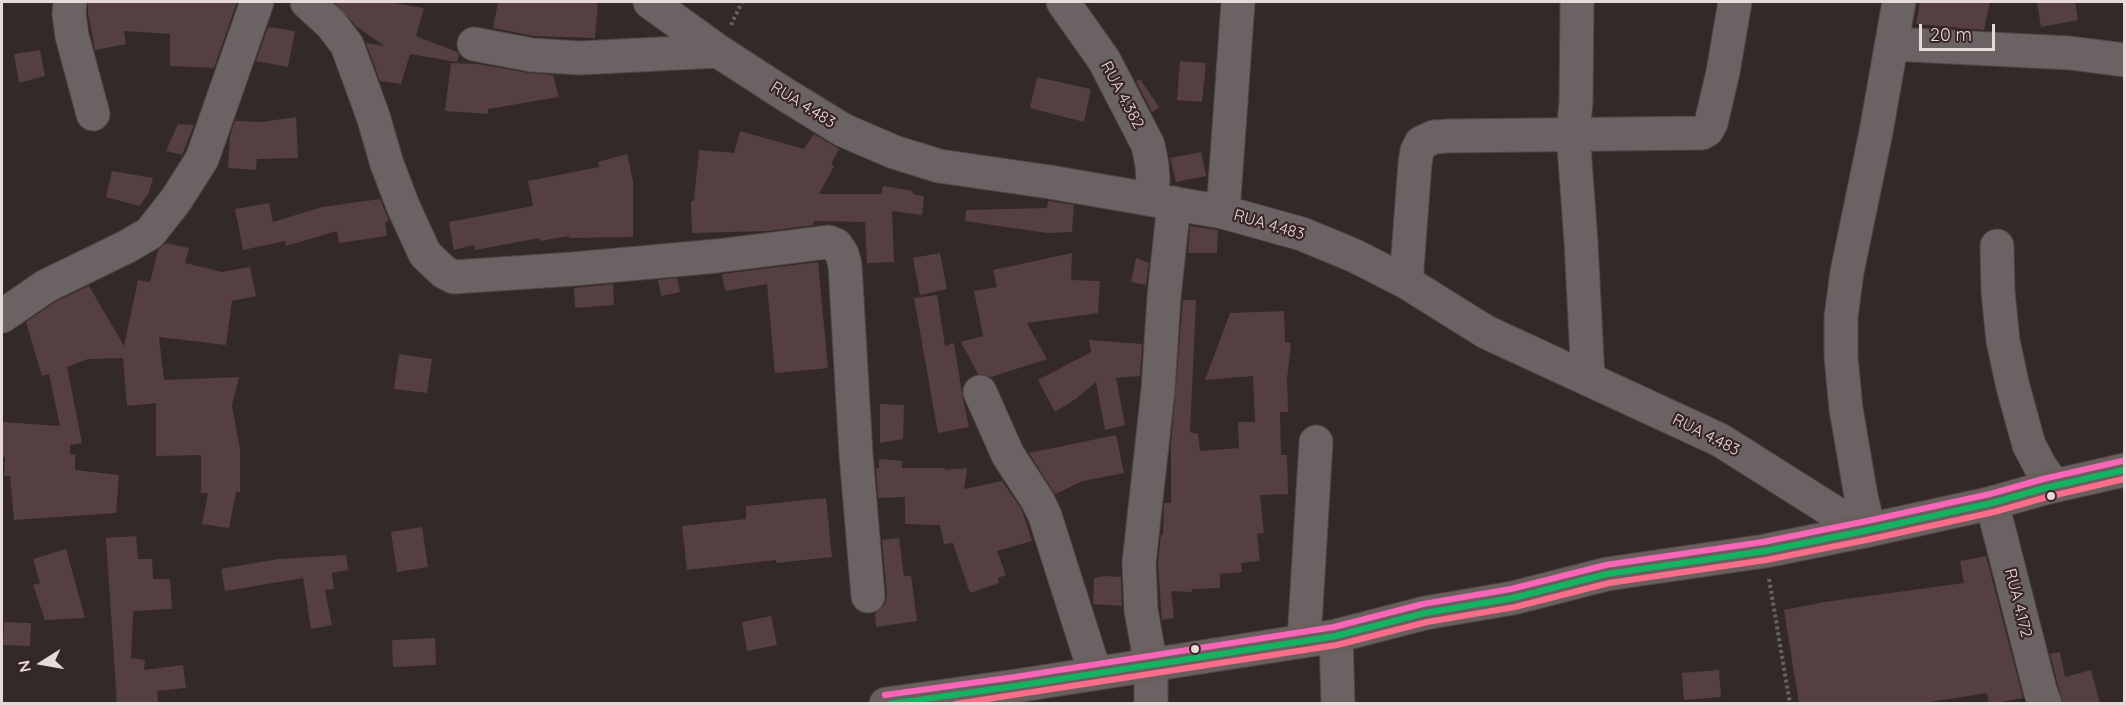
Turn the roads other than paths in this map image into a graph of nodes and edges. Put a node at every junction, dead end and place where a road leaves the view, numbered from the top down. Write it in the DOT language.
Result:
graph roads {
  1 [pos="70,2"];
  2 [pos="257,2"];
  3 [pos="307,2"];
  4 [pos="650,2"];
  5 [pos="1063,2"];
  6 [pos="1238,2"];
  7 [pos="1577,2"];
  8 [pos="1735,2"];
  9 [pos="1899,2"];
  10 [pos="474,44"];
  11 [pos="1892,44"];
  12 [pos="718,51"];
  13 [pos="2124,60"];
  14 [pos="93,114"];
  15 [pos="1573,134"];
  16 [pos="1162,201"];
  17 [pos="1223,212"];
  18 [pos="1997,246"];
  19 [pos="1406,282"];
  20 [pos="2,316"];
  21 [pos="1588,378"];
  22 [pos="980,392"];
  23 [pos="1316,442"];
  24 [pos="2124,470"];
  25 [pos="2054,486"];
  26 [pos="1992,502"];
  27 [pos="1866,530"];
  28 [pos="868,596"];
  29 [pos="1336,636"];
  30 [pos="1304,641"];
  31 [pos="1151,666"];
  32 [pos="1095,673"];
  33 [pos="893,703"];
  34 [pos="1151,704"];
  35 [pos="1338,704"];
  36 [pos="2045,704"];
  1 -- 14 [label="street"];
  2 -- 20 [label="street"];
  3 -- 28 [label="street"];
  4 -- 12 [label="street, RUA 4.483"];
  5 -- 16 [label="street, RUA 4.382"];
  6 -- 17 [label="street"];
  7 -- 15 [label="street"];
  8 -- 15 [label="street"];
  9 -- 11 [label="street"];
  10 -- 12 [label="street"];
  11 -- 13 [label="street"];
  11 -- 27 [label="street"];
  12 -- 16 [label="street, RUA 4.483"];
  15 -- 19 [label="street"];
  15 -- 21 [label="street"];
  16 -- 17 [label="street, RUA 4.483"];
  16 -- 31 [label="street, RUA 4.382"];
  17 -- 19 [label="street, RUA 4.483"];
  18 -- 25 [label="street"];
  19 -- 21 [label="street, RUA 4.483"];
  21 -- 27 [label="street, RUA 4.483"];
  22 -- 32 [label="street"];
  23 -- 30 [label="street"];
  24 -- 25 [label="main road"];
  25 -- 26 [label="main road"];
  26 -- 27 [label="main road"];
  26 -- 36 [label="street, RUA 4.172"];
  27 -- 29 [label="main road"];
  29 -- 30 [label="main road"];
  29 -- 35 [label="street"];
  30 -- 31 [label="main road"];
  31 -- 32 [label="main road"];
  31 -- 34 [label="street, RUA 4.382"];
  32 -- 33 [label="main road"];
}
